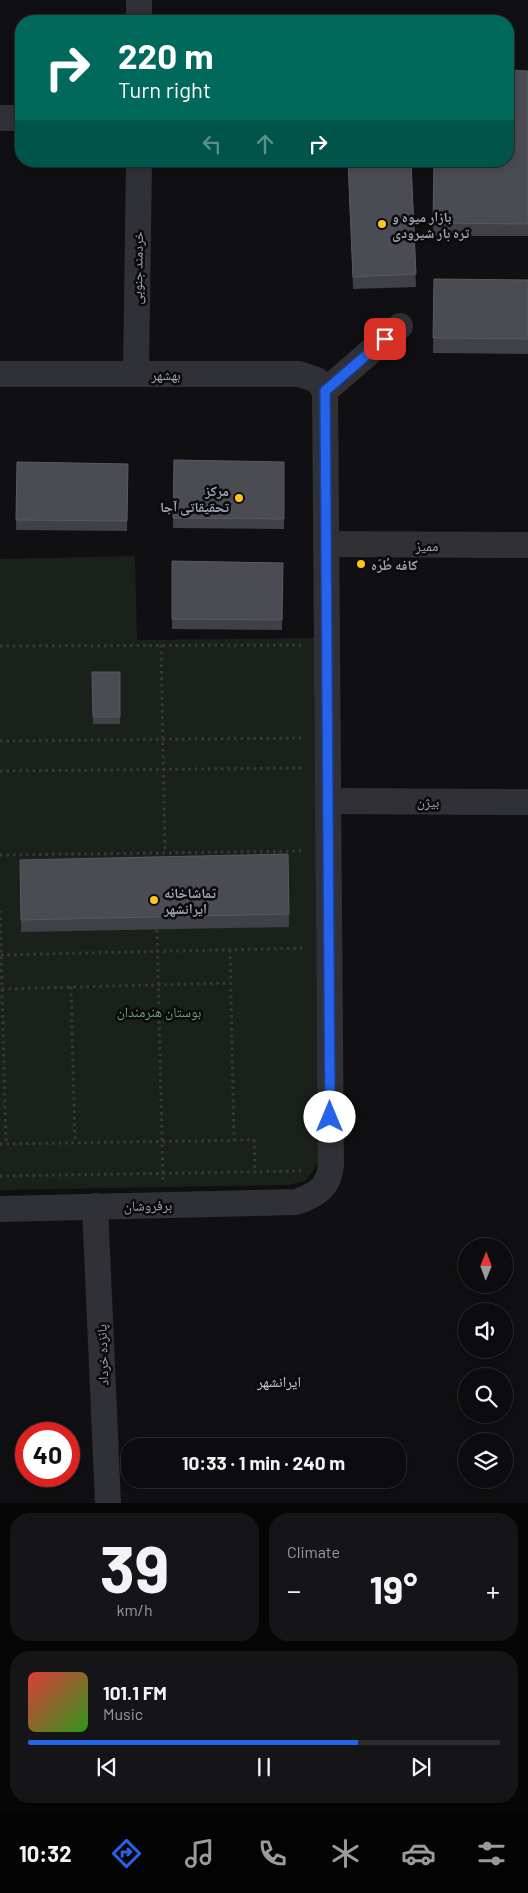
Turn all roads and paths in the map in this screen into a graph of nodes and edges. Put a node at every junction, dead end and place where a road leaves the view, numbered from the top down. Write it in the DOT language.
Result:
graph roads {
  1 [pos="139,0"];
  2 [pos="139,15"];
  3 [pos="0,118"];
  4 [pos="15,118"];
  5 [pos="139,167"];
  6 [pos="400,326"];
  7 [pos="0,374"];
  8 [pos="136,374"];
  9 [pos="325,391"];
  10 [pos="326,544"];
  11 [pos="528,546"];
  12 [pos="327,644"];
  13 [pos="161,645"];
  14 [pos="0,646"];
  15 [pos="308,738"];
  16 [pos="163,740"];
  17 [pos="0,741"];
  18 [pos="308,768"];
  19 [pos="163,769"];
  20 [pos="0,771"];
  21 [pos="328,801"];
  22 [pos="528,802"];
  23 [pos="309,851"];
  24 [pos="165,853"];
  25 [pos="0,855"];
  26 [pos="0,911"];
  27 [pos="157,930"];
  28 [pos="309,948"];
  29 [pos="230,950"];
  30 [pos="157,952"];
  31 [pos="1,955"];
  32 [pos="230,983"];
  33 [pos="158,985"];
  34 [pos="71,987"];
  35 [pos="2,989"];
  36 [pos="234,1140"];
  37 [pos="162,1142"];
  38 [pos="74,1143"];
  39 [pos="0,1144"];
  40 [pos="6,1144"];
  41 [pos="310,1171"];
  42 [pos="255,1172"];
  43 [pos="162,1173"];
  44 [pos="0,1176"];
  45 [pos="163,1205"];
  46 [pos="95,1206"];
  47 [pos="0,1209"];
  48 [pos="108,1503"];
  1 -- 2 [label="street"];
  3 -- 4 [label="street"];
  5 -- 8 [label="street, خردمند جنوبی"];
  6 -- 9 [label="street"];
  7 -- 8 [label="street, بهشهر"];
  8 -- 9 [label="street, بهشهر"];
  9 -- 10 [label="street"];
  10 -- 11 [label="street, ممیز"];
  10 -- 12 [label="street"];
  12 -- 13 [label="path"];
  12 -- 21 [label="street"];
  13 -- 14 [label="path"];
  13 -- 16 [label="path"];
  15 -- 16 [label="path"];
  16 -- 17 [label="path"];
  16 -- 19 [label="path"];
  18 -- 19 [label="path"];
  19 -- 20 [label="path"];
  19 -- 24 [label="path"];
  21 -- 22 [label="street, بیژن"];
  21 -- 45 [label="street, برفروشان"];
  23 -- 24 [label="path"];
  24 -- 25 [label="path"];
  26 -- 31 [label="path"];
  27 -- 30 [label="path"];
  28 -- 29 [label="path"];
  29 -- 30 [label="path"];
  29 -- 32 [label="path"];
  30 -- 31 [label="path"];
  30 -- 33 [label="path"];
  31 -- 35 [label="path"];
  32 -- 33 [label="path"];
  32 -- 36 [label="path"];
  33 -- 34 [label="path"];
  33 -- 37 [label="path"];
  34 -- 35 [label="path"];
  34 -- 38 [label="path"];
  35 -- 40 [label="path"];
  36 -- 37 [label="path"];
  36 -- 42 [label="path"];
  37 -- 38 [label="path"];
  37 -- 43 [label="path"];
  38 -- 40 [label="path"];
  39 -- 40 [label="path"];
  41 -- 42 [label="path"];
  42 -- 43 [label="path"];
  43 -- 44 [label="path"];
  43 -- 45 [label="path"];
  45 -- 46 [label="street, برفروشان"];
  46 -- 47 [label="street, برفروشان"];
  46 -- 48 [label="street, پانزده خرداد"];
}
